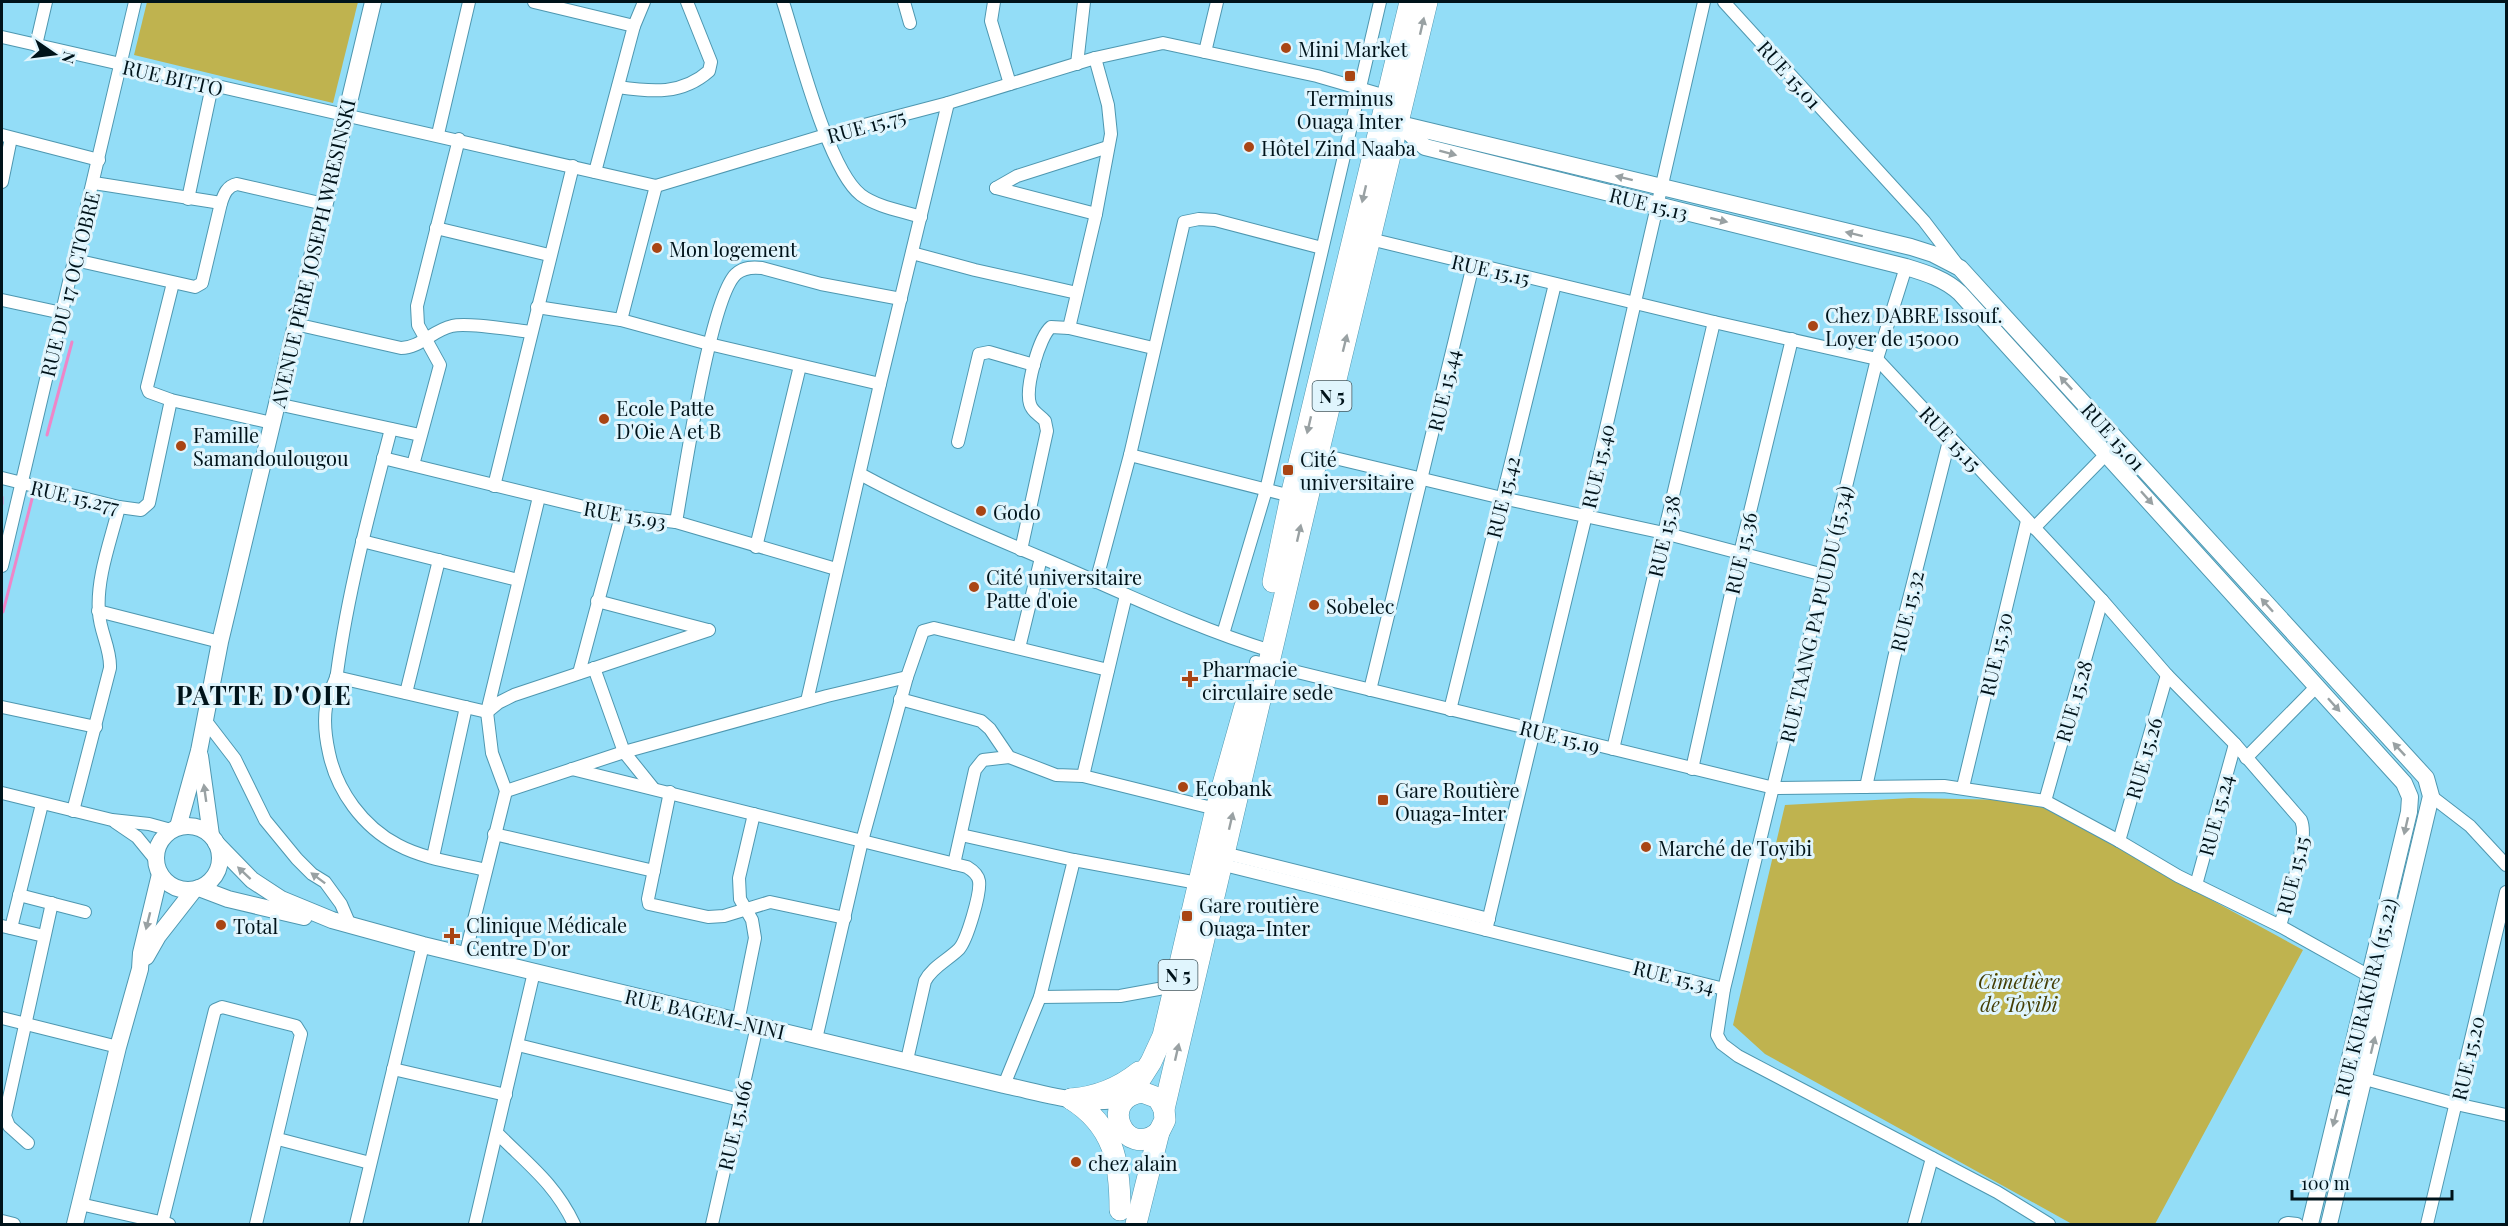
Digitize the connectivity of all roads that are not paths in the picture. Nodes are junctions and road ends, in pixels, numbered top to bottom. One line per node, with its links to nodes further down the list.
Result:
1 (46, 2): 21 (street)
2 (135, 2): 25 (street, RUE DU 17 OCTOBRE)
3 (373, 2): 32 (main road, AVENUE PÈRE JOSEPH WRESINSKI)
4 (469, 2): 34 (street)
5 (534, 2): 19 (street)
6 (644, 2): 19 (street)
7 (687, 2): 28 (street)
8 (783, 2): 35 (street)
9 (904, 2): 18 (street)
10 (994, 2): 26 (street)
11 (1084, 2): 24 (street)
12 (1217, 2): 22 (street)
13 (1380, 2): 29 (street)
14 (1410, 2): 30 (highway, N 5)
15 (1427, 2): 33 (highway, N 5, one-way to 15)
16 (1704, 2): 45 (street, RUE 15.40)
17 (1724, 2): 60 (street, RUE 15.01)
18 (910, 24)
19 (634, 26): 28 (street)
20 (2, 37): 21 (street, RUE BITTO)
21 (36, 45): 25 (street, RUE BITTO)
22 (1205, 51): 23 (street, RUE 15.75); 29 (street, RUE 15.75)
23 (1095, 58): 24 (street, RUE 15.75); 38 (street)
24 (1077, 63): 26 (street, RUE 15.75)
25 (120, 64): 27 (street, RUE BITTO); 39 (street, RUE DU 17 OCTOBRE)
26 (1010, 84): 31 (street, RUE 15.75)
27 (212, 86): 32 (street, RUE BITTO); 46 (street)
28 (618, 87): 41 (street)
29 (1359, 87): 30 (street, RUE 15.75); 54 (street)
30 (1386, 96): 33 (main road, RUE 15.13); 101 (highway, N 5, one-way to 101)
31 (948, 103): 35 (street, RUE 15.75); 51 (street)
32 (345, 116): 34 (street, RUE 15.75); 48 (main road, AVENUE PÈRE JOSEPH WRESINSKI)
33 (1399, 124): 45 (main road, RUE 15.13, one-way to 33); 49 (main road, RUE 15.13, one-way to 49); 53 (highway, N 5)
34 (438, 134): 37 (street, RUE 15.75)
35 (826, 135): 44 (street, RUE 15.75); 51 (street)
36 (6, 137): 39 (street); 42 (street)
37 (459, 139): 40 (street, RUE 15.75); 52 (street)
38 (1108, 147): 50 (street); 50 (street)
39 (99, 160): 43 (street, RUE DU 17 OCTOBRE)
40 (573, 166): 41 (street, RUE 15.75); 56 (street)
41 (595, 172): 44 (street, RUE 15.75)
42 (2, 182)
43 (94, 183): 46 (street); 57 (street, RUE DU 17 OCTOBRE)
44 (656, 186): 69 (street)
45 (1660, 187): 49 (street, RUE 15.40); 60 (main road, RUE 15.13, one-way to 45)
46 (188, 199): 47 (street)
47 (221, 203): 48 (street); 61 (street)
48 (324, 204): 71 (main road, AVENUE PÈRE JOSEPH WRESINSKI)
49 (1656, 205): 59 (main road, RUE 15.13, one-way to 59); 66 (street, RUE 15.40)
50 (1096, 214): 63 (street)
51 (921, 217): 55 (street)
52 (436, 228): 56 (street); 74 (street)
53 (1370, 239): 58 (street, RUE 15.15); 91 (highway, N 5, one-way to 53)
54 (1322, 248): 77 (street); 100 (street)
55 (912, 253): 63 (street); 64 (street)
56 (549, 255): 67 (street)
57 (75, 260): 61 (street); 68 (street, RUE DU 17 OCTOBRE)
58 (1473, 265): 62 (street, RUE 15.15); 97 (street, RUE 15.44)
59 (1906, 267): 78 (street, RUE TAANG PA PUUDU (15.34)); 90 (main road, RUE 15.01)
60 (1960, 268): 88 (main road, RUE 15.01, one-way to 60)
61 (173, 283): 82 (street)
62 (1555, 284): 66 (street, RUE 15.15); 103 (street, RUE 15.42)
63 (1077, 293): 72 (street)
64 (901, 299): 76 (street); 81 (street)
65 (2, 300): 68 (street)
66 (1635, 302): 70 (street, RUE 15.15); 105 (street, RUE 15.40)
67 (537, 307): 69 (street); 73 (street)
68 (62, 313): 98 (street, RUE DU 17 OCTOBRE)
69 (621, 320): 76 (street)
70 (1714, 322): 75 (street, RUE 15.15); 109 (street, RUE 15.38)
71 (295, 324): 74 (street); 83 (main road, AVENUE PÈRE JOSEPH WRESINSKI)
72 (1069, 328): 77 (street); 79 (street)
73 (531, 332): 74 (street); 99 (street)
74 (426, 338): 86 (street)
75 (1792, 339): 78 (street, RUE 15.15); 113 (street, RUE 15.36)
76 (709, 344): 80 (street); 107 (street)
77 (1153, 348): 92 (street)
78 (1877, 359): 87 (street, RUE 15.15); 118 (street, RUE TAANG PA PUUDU (15.34))
79 (1034, 364): 89 (street); 112 (street)
80 (800, 366): 81 (street); 111 (street)
81 (879, 384): 95 (street)
82 (171, 400): 84 (street); 104 (street, RUE 15.277)
83 (277, 404): 84 (main road, AVENUE PÈRE JOSEPH WRESINSKI); 85 (street)
84 (272, 423): 126 (main road, AVENUE PÈRE JOSEPH WRESINSKI)
85 (391, 429): 86 (street); 93 (street)
86 (420, 435): 94 (street)
87 (1950, 437): 108 (street, RUE 15.15); 157 (street, RUE 15.32)
88 (2119, 441): 90 (street); 164 (main road, RUE 15.01, one-way to 88)
89 (958, 442)
90 (2106, 453): 108 (street); 135 (main road, RUE 15.01, one-way to 135)
91 (1318, 454): 97 (street); 128 (highway, N 5, one-way to 91)
92 (1130, 455): 100 (street); 120 (street)
93 (383, 458): 94 (street, RUE 15.93); 110 (street)
94 (413, 465): 99 (street, RUE 15.93)
95 (860, 474): 112 (street, RUE 15.19); 117 (street)
96 (2, 478): 98 (street, RUE 15.277)
97 (1422, 478): 103 (street); 136 (street, RUE 15.44)
98 (21, 483): 104 (street, RUE 15.277); 116 (street, RUE DU 17 OCTOBRE)
99 (494, 486): 102 (street, RUE 15.93)
100 (1266, 490): 101 (street); 125 (street)
101 (1291, 496): 128 (highway, N 5)
102 (539, 497): 106 (street, RUE 15.93); 119 (street)
103 (1502, 498): 105 (street); 142 (street, RUE 15.42)
104 (119, 507): 124 (street)
105 (1586, 515): 109 (street); 146 (street, RUE 15.40)
106 (621, 516): 107 (street, RUE 15.93); 123 (street)
107 (676, 522): 111 (street, RUE 15.93)
108 (2030, 524): 122 (street, RUE 15.15); 158 (street, RUE 15.30)
109 (1664, 533): 113 (street); 148 (street, RUE 15.38)
110 (362, 541): 115 (street); 133 (street)
111 (756, 547): 117 (street, RUE 15.93)
112 (1021, 550): 114 (street, RUE 15.19)
113 (1740, 554): 118 (street); 154 (street, RUE 15.36)
114 (1041, 558): 120 (street, RUE 15.19); 127 (street)
115 (439, 560): 119 (street); 137 (street)
116 (2, 566)
117 (836, 569): 139 (street)
118 (1824, 575): 160 (street, RUE TAANG PA PUUDU (15.34))
119 (519, 580): 143 (street)
120 (1096, 582): 121 (street, RUE 15.19)
121 (1126, 595): 125 (street, RUE 15.19); 130 (street)
122 (2102, 600): 132 (street, RUE 15.15); 165 (street, RUE 15.28)
123 (597, 602): 129 (street); 131 (street)
124 (98, 611): 126 (street); 145 (street)
125 (1223, 634): 128 (street, RUE 15.19)
126 (220, 642): 144 (main road, AVENUE PÈRE JOSEPH WRESINSKI)
127 (1019, 648): 130 (street); 134 (street)
128 (1264, 657): 136 (street, RUE 15.19); 167 (highway, N 5); 177 (highway, N 5, one-way to 128)
129 (594, 668): 131 (street); 150 (street)
130 (1108, 670): 156 (street)
131 (579, 673): 143 (street)
132 (2167, 675): 147 (street, RUE 15.15); 176 (street, RUE 15.26)
133 (336, 677): 137 (street); 178 (street)
134 (907, 677): 138 (street); 139 (street)
135 (2317, 686): 152 (street, RUE 15.24); 155 (main road, RUE 15.01, one-way to 155)
136 (1370, 690): 142 (street, RUE 15.19)
137 (406, 693): 141 (street)
138 (900, 699): 151 (street); 175 (street)
139 (807, 701): 150 (street)
140 (2, 707): 145 (street)
141 (466, 707): 143 (street); 178 (street)
142 (1450, 710): 146 (street, RUE 15.19)
143 (487, 711): 161 (street)
144 (205, 720): 149 (main road, AVENUE PÈRE JOSEPH WRESINSKI); 195 (street, one-way to 144)
145 (96, 727): 168 (street)
146 (1535, 730): 148 (street, RUE 15.19); 196 (street, RUE 15.40)
147 (2235, 744): 152 (street, RUE 15.15); 185 (street, RUE 15.24)
148 (1613, 749): 154 (street, RUE 15.19)
149 (199, 752): 171 (main road, AVENUE PÈRE JOSEPH WRESINSKI); 174 (main road, AVENUE PÈRE JOSEPH WRESINSKI, one-way to 149)
150 (624, 752): 153 (street); 159 (street)
151 (1009, 757): 156 (street); 173 (street)
152 (2246, 758): 197 (street, RUE 15.15)
153 (572, 769): 159 (street); 161 (street)
154 (1692, 769): 160 (street, RUE 15.19)
155 (2396, 772): 204 (main road, RUE KURAKURA (15.22), one-way to 204)
156 (1083, 776): 167 (street)
157 (1866, 787): 158 (street, RUE 15.19); 160 (street, RUE 15.19)
158 (1963, 787): 165 (street, RUE 15.19)
159 (653, 788): 162 (street)
160 (1774, 788): 206 (street, RUE TAANG PA PUUDU (15.34))
161 (506, 791): 172 (street)
162 (670, 792): 169 (street); 184 (street)
163 (2, 794): 166 (street)
164 (2431, 796): 181 (street, RUE 15.01); 219 (main road, RUE KURAKURA (15.22), one-way to 164)
165 (2045, 801): 176 (street, RUE 15.19)
166 (42, 804): 168 (street); 189 (street)
167 (1216, 809): 177 (highway, N 5)
168 (74, 811): 170 (street)
169 (754, 814): 175 (street); 191 (street)
170 (112, 820): 171 (street); 182 (street)
171 (175, 828): 174 (main road); 182 (main road)
172 (495, 834): 183 (street); 184 (street)
173 (961, 835): 179 (street); 180 (street)
174 (213, 839): 187 (main road); 194 (main road, one-way to 174)
175 (862, 841): 180 (street); 193 (street)
176 (2119, 841): 185 (street, RUE 15.19)
177 (1214, 856): 186 (highway, N 5); 196 (street, RUE 15.34)
178 (433, 857): 183 (street)
179 (1074, 860): 186 (street); 207 (street)
180 (954, 864): 215 (street)
181 (2506, 865)
182 (157, 866): 187 (main road); 202 (main road, one-way to 202)
183 (486, 870): 201 (street)
184 (654, 871): 191 (street)
185 (2196, 885): 197 (street, RUE 15.19)
186 (1208, 886): 205 (highway, N 5); 226 (highway, N 5, one-way to 186)
187 (196, 889): 194 (main road); 202 (main road)
188 (2506, 892): 225 (street, RUE 15.20)
189 (19, 895): 190 (street); 198 (street)
190 (52, 903): 192 (street); 199 (street)
191 (745, 909): 193 (street); 209 (street)
192 (85, 912)
193 (845, 918): 212 (street)
194 (332, 920): 195 (main road, RUE BAGEM-NINI)
195 (350, 925): 200 (main road, RUE BAGEM-NINI)
196 (1488, 925): 206 (street, RUE 15.34)
197 (2280, 926): 204 (street, RUE 15.19)
198 (6, 927): 199 (street)
199 (44, 936): 210 (street)
200 (423, 945): 201 (main road, RUE BAGEM-NINI); 217 (street)
201 (465, 956): 203 (main road, RUE BAGEM-NINI)
202 (140, 969): 214 (main road)
203 (534, 972): 209 (main road, RUE BAGEM-NINI); 213 (street)
204 (2371, 976): 218 (main road, RUE KURAKURA (15.22))
205 (1175, 986): 207 (street); 216 (highway, N 5)
206 (1724, 989): 233 (street, RUE 15.34)
207 (1040, 997): 220 (street)
208 (2, 1018): 210 (street)
209 (738, 1022): 211 (main road, RUE BAGEM-NINI)
210 (24, 1024): 214 (street); 232 (street)
211 (757, 1026): 212 (main road, RUE BAGEM-NINI); 223 (street, RUE 15.166)
212 (816, 1039): 215 (main road, RUE BAGEM-NINI)
213 (519, 1045): 221 (street); 223 (street)
214 (118, 1047): 235 (main road)
215 (907, 1060): 220 (main road, RUE BAGEM-NINI)
216 (1151, 1062): 222 (highway, N 5); 224 (highway)
217 (393, 1069): 221 (street); 234 (street)
218 (2347, 1074): 219 (street); 251 (main road, RUE KURAKURA (15.22), one-way to 251)
219 (2364, 1079): 225 (street); 252 (main road, RUE KURAKURA (15.22))
220 (1004, 1085): 224 (main road, RUE BAGEM-NINI)
221 (506, 1095): 230 (street)
222 (1128, 1097): 224 (main road); 226 (highway); 228 (highway, N 5)
223 (740, 1100): 245 (street, RUE 15.166)
224 (1076, 1100): 228 (main road); 236 (highway)
225 (2456, 1104): 227 (street); 253 (street, RUE 15.20)
226 (1164, 1109): 229 (highway, N 5)
227 (2506, 1115)
228 (1121, 1127): 229 (highway); 236 (highway, N 5)
229 (1159, 1132): 246 (highway, N 5)
230 (498, 1134): 243 (street); 244 (street)
231 (278, 1139): 234 (street); 238 (street); 241 (street)
232 (28, 1143)
233 (1932, 1158): 247 (street); 248 (street, RUE 15.34)
234 (370, 1163): 242 (street)
235 (80, 1204): 238 (street); 240 (main road)
236 (1118, 1217)
237 (2, 1221): 239 (street)
238 (161, 1223)
239 (14, 1224)
240 (75, 1224)
241 (256, 1224)
242 (356, 1224)
243 (475, 1224)
244 (574, 1224)
245 (711, 1224)
246 (1136, 1224)
247 (1914, 1224)
248 (2049, 1224)
249 (2285, 1224): 250 (street)
250 (2297, 1224)
251 (2310, 1224)
252 (2329, 1224)
253 (2427, 1224)

